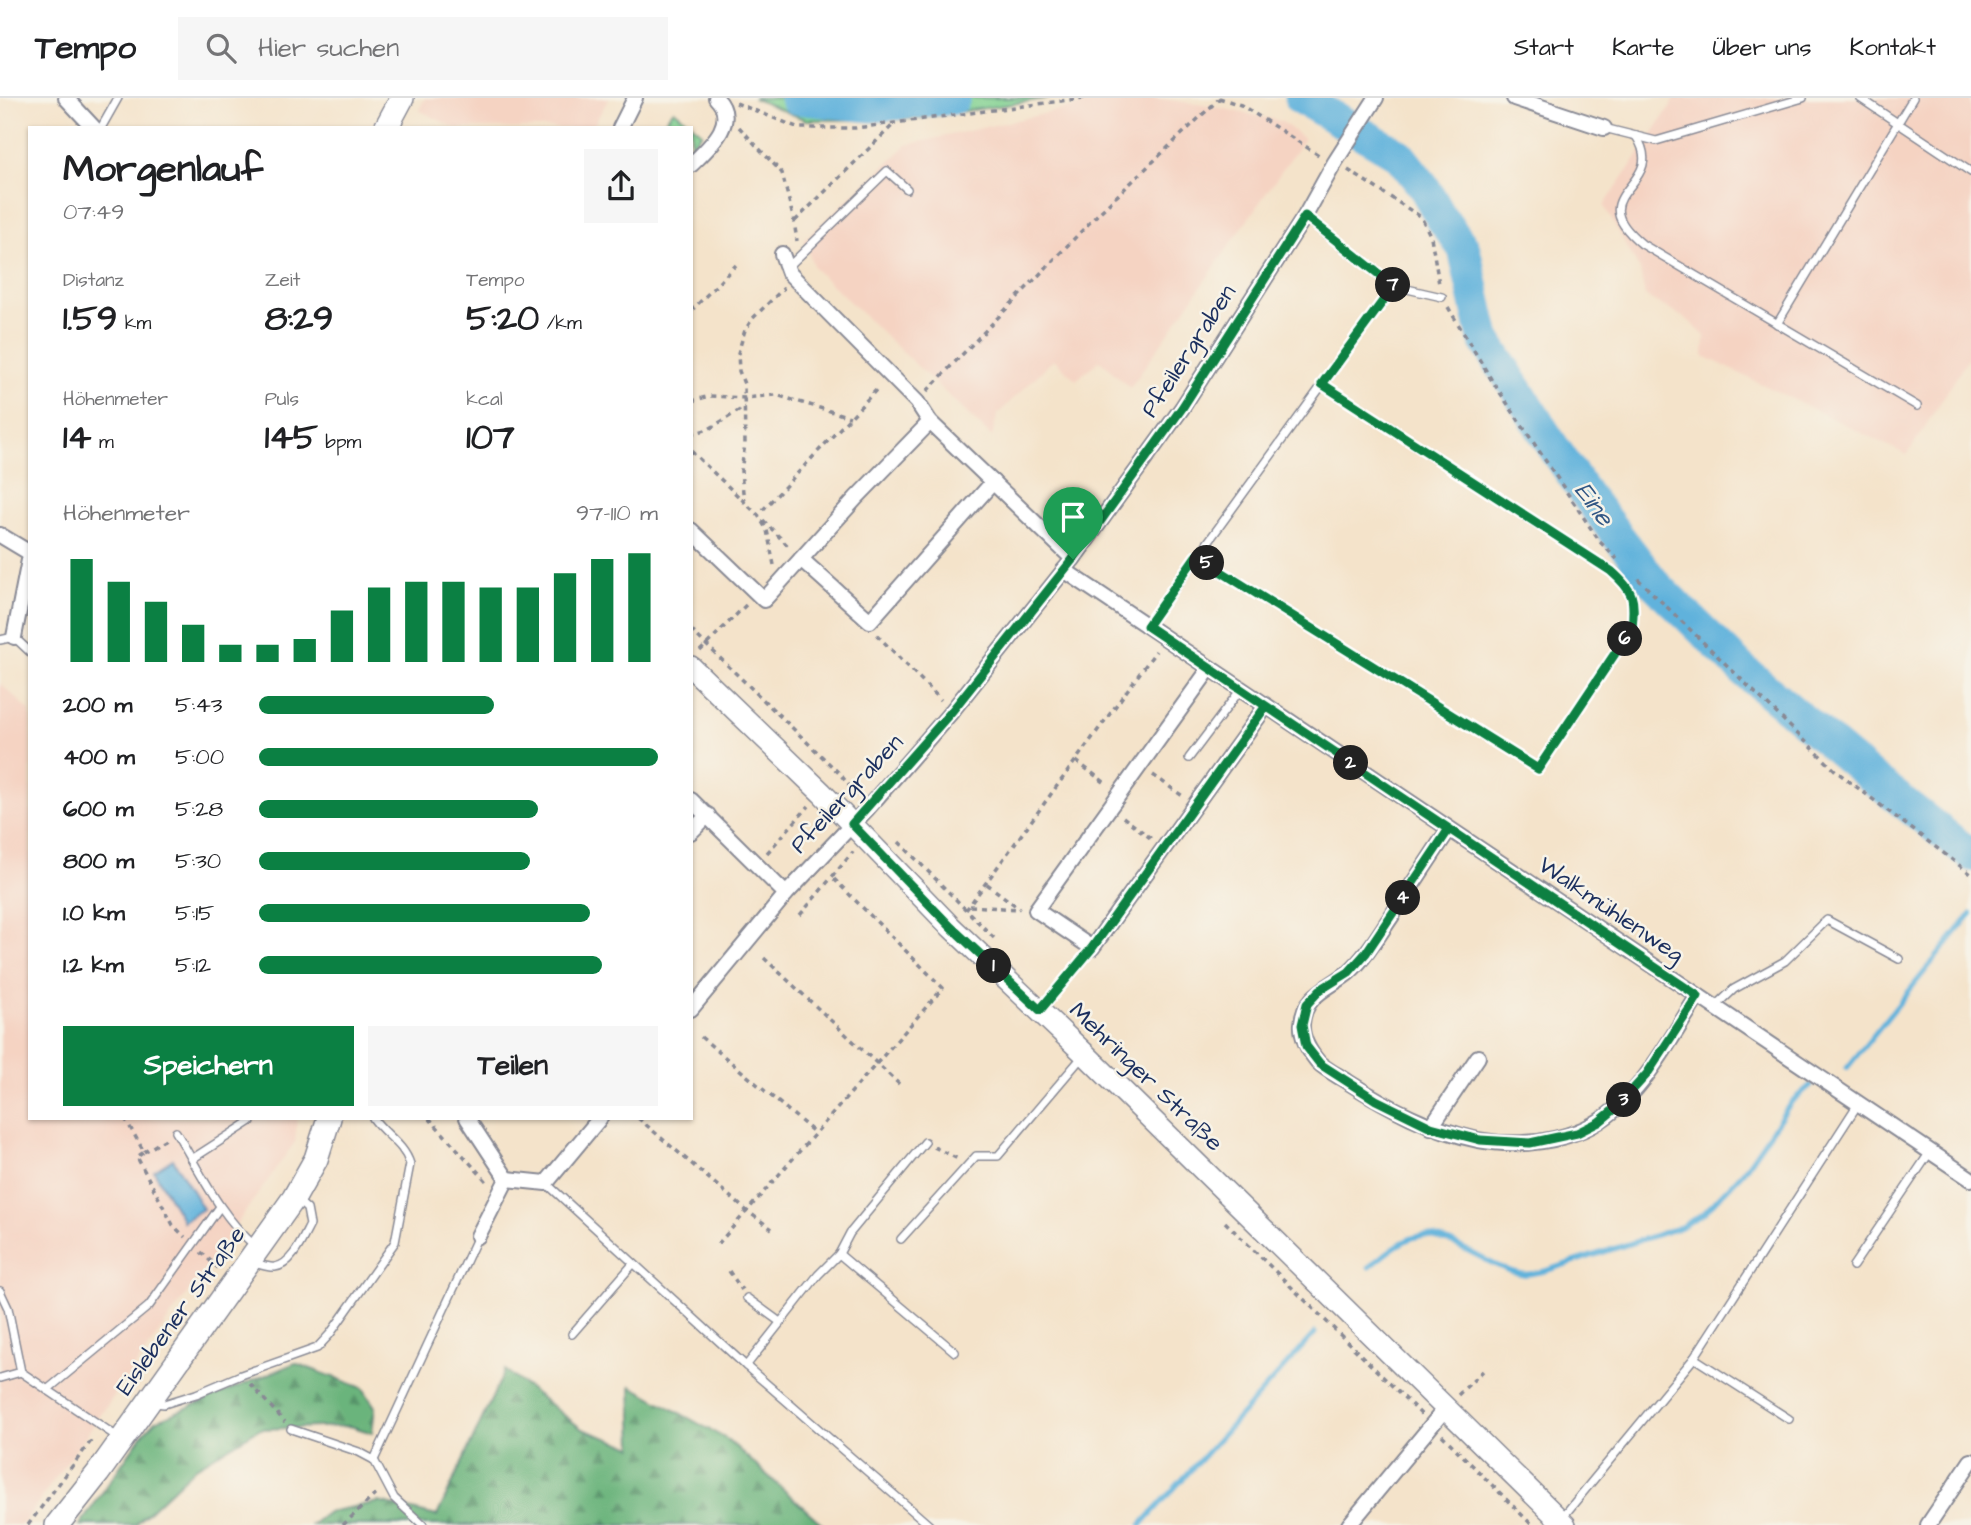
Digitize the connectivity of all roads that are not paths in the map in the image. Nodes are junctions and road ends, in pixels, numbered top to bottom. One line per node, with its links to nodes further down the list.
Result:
1 (66, 98): 12 (street)
2 (118, 98): 13 (lane)
3 (402, 98): 14 (main road)
4 (635, 98): 15 (street)
5 (716, 98): 18 (street)
6 (1514, 98): 16 (street)
7 (1803, 98): 17 (lane)
8 (1860, 98): 11 (lane)
9 (1913, 98): 11 (lane)
10 (1375, 99): 21 (street, Pfeilergraben)
11 (1898, 123): 19 (lane); 25 (lane)
12 (92, 126)
13 (102, 126)
14 (387, 126)
15 (621, 126)
16 (1604, 128): 17 (lane)
17 (1636, 136): 25 (lane)
18 (693, 163)
19 (1971, 172)
20 (907, 189): 22 (lane)
21 (1305, 216): 23 (lane); 36 (street, Pfeilergraben)
22 (788, 267): 28 (street)
23 (1394, 286): 24 (lane); 26 (lane)
24 (1442, 297)
25 (1777, 324): 27 (lane)
26 (1322, 384): 33 (lane); 33 (lane)
27 (1917, 406)
28 (930, 422): 29 (street); 34 (street)
29 (992, 482): 34 (street); 36 (street)
30 (693, 532): 34 (street)
31 (0, 535): 32 (street)
32 (28, 553)
33 (1196, 556): 37 (lane)
34 (801, 559)
35 (28, 561): 38 (street)
36 (1068, 564): 37 (street, Walkmühlenweg); 47 (street, Pfeilergraben)
37 (1147, 626): 41 (street, Walkmühlenweg)
38 (7, 638): 39 (lane)
39 (28, 651)
40 (695, 659): 47 (main road, Mehringer Straße)
41 (1210, 668): 42 (street, Walkmühlenweg); 43 (street)
42 (1241, 689): 43 (street, Walkmühlenweg); 44 (lane)
43 (1266, 706): 48 (street, Walkmühlenweg)
44 (1189, 758)
45 (693, 802): 46 (street)
46 (708, 815): 49 (street); 50 (street)
47 (852, 824): 50 (street, Pfeilergraben); 55 (main road, Mehringer Straße)
48 (1449, 829): 52 (street, Walkmühlenweg); 63 (street)
49 (693, 830)
50 (786, 894): 53 (street, Pfeilergraben)
51 (1899, 959): 54 (lane)
52 (1698, 996): 54 (street, Walkmühlenweg); 63 (street)
53 (693, 1007)
54 (1715, 1007): 57 (street, Walkmühlenweg)
55 (1085, 1054): 74 (lane); 90 (main road, Mehringer Straße)
56 (1478, 1057): 63 (street)
57 (1858, 1104): 66 (street, Walkmühlenweg); 84 (lane)
58 (251, 1120): 67 (lane)
59 (328, 1120): 71 (main road, Eislebener Straße)
60 (374, 1120): 89 (lane)
61 (468, 1120): 68 (street)
62 (598, 1120): 70 (street)
63 (1431, 1127)
64 (176, 1132): 67 (lane)
65 (925, 1142): 75 (lane)
66 (1930, 1152): 69 (street, Walkmühlenweg); 78 (lane)
67 (192, 1159): 72 (lane)
68 (507, 1179): 70 (street); 73 (street)
69 (1971, 1179)
70 (545, 1183): 77 (lane)
71 (294, 1198): 76 (main road, Eislebener Straße); 76 (lane)
72 (219, 1208): 76 (lane); 88 (lane)
73 (478, 1236): 94 (lane)
74 (901, 1239)
75 (839, 1254): 81 (lane); 83 (lane)
76 (254, 1255): 89 (main road, Eislebener Straße)
77 (633, 1264): 82 (lane); 85 (lane)
78 (1853, 1266)
79 (0, 1291): 86 (lane)
80 (747, 1298): 81 (lane)
81 (780, 1322): 85 (lane)
82 (572, 1334)
83 (955, 1352)
84 (1694, 1358): 91 (lane); 96 (lane)
85 (746, 1366): 99 (lane)
86 (21, 1373): 87 (lane); 88 (lane)
87 (0, 1378)
88 (47, 1390): 93 (lane)
89 (147, 1402): 93 (main road, Eislebener Straße)
90 (1445, 1409): 96 (main road, Mehringer Straße); 100 (street)
91 (1789, 1419)
92 (290, 1429): 94 (lane)
93 (121, 1440): 97 (main road, Eislebener Straße)
94 (374, 1460): 98 (lane)
95 (1971, 1461): 101 (street)
96 (1563, 1522)
97 (57, 1525)
98 (423, 1525)
99 (929, 1525)
100 (1349, 1525)
101 (1928, 1525)

